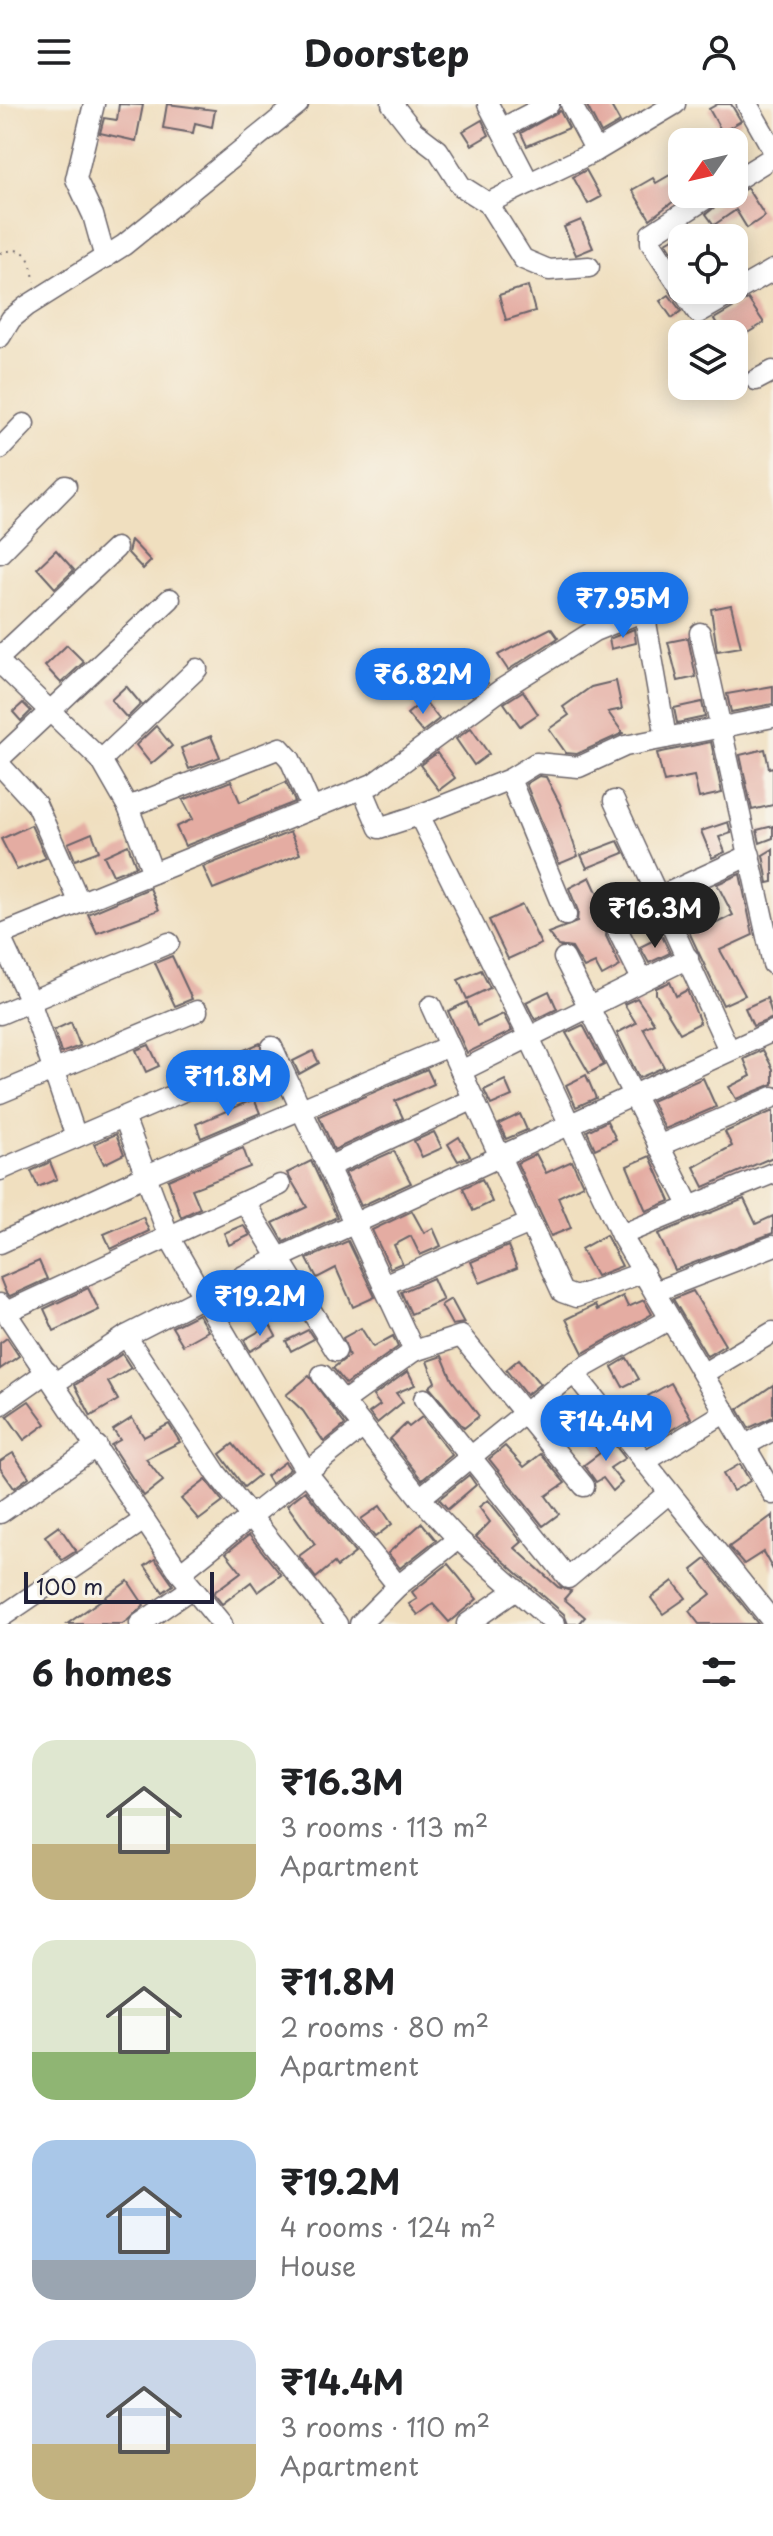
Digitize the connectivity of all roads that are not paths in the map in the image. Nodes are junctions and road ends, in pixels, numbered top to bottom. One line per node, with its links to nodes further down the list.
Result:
1 (94, 104): 17 (street)
2 (292, 104): 17 (street)
3 (392, 104): 15 (street)
4 (488, 104): 9 (street)
5 (549, 104): 9 (street)
6 (571, 104): 11 (street)
7 (675, 104): 11 (street)
8 (747, 104): 10 (street)
9 (501, 129): 14 (street)
10 (773, 150)
11 (596, 151): 14 (street)
12 (773, 157): 13 (street)
13 (748, 172)
14 (529, 183): 15 (street)
15 (488, 203): 18 (street)
16 (691, 208): 19 (street)
17 (105, 258): 24 (street)
18 (589, 267)
19 (668, 269)
20 (773, 270): 21 (street)
21 (748, 284)
22 (692, 304): 23 (street)
23 (714, 304)
24 (0, 337)
25 (24, 424): 26 (street)
26 (0, 449)
27 (66, 486): 29 (street)
28 (116, 548): 32 (street)
29 (0, 553)
30 (170, 599): 35 (street)
31 (700, 633): 37 (street)
32 (0, 657)
33 (0, 663): 35 (street)
34 (197, 669): 40 (street)
35 (50, 710): 39 (street); 40 (street)
36 (773, 717): 37 (street)
37 (720, 727): 38 (street); 48 (street)
38 (666, 738): 42 (street); 43 (street)
39 (0, 758)
40 (101, 760): 45 (street)
41 (0, 765): 51 (street)
42 (510, 779): 47 (street); 52 (street)
43 (362, 788): 46 (street); 47 (street)
44 (614, 801): 50 (street)
45 (128, 807): 46 (street); 49 (street)
46 (312, 809): 49 (street)
47 (419, 815): 66 (street)
48 (750, 855): 50 (street); 58 (street)
49 (153, 873): 51 (street)
50 (659, 897): 57 (street)
51 (79, 901): 54 (street)
52 (566, 915)
53 (618, 931): 59 (street)
54 (0, 936): 60 (street)
55 (169, 943): 60 (street)
56 (564, 958): 62 (street)
57 (688, 958): 59 (street); 69 (street)
58 (773, 964)
59 (642, 979): 62 (street)
60 (30, 1001): 64 (street); 72 (street)
61 (431, 1006): 67 (street)
62 (589, 1008): 66 (street); 74 (street)
63 (197, 1011): 72 (street)
64 (0, 1014)
65 (773, 1031): 69 (street)
66 (529, 1037): 71 (street); 79 (street)
67 (449, 1046): 71 (street); 77 (street)
68 (272, 1047): 77 (street)
69 (729, 1050): 74 (street)
70 (230, 1071): 78 (street)
71 (461, 1071): 76 (street)
72 (53, 1073): 73 (street); 80 (street)
73 (0, 1093)
74 (635, 1094): 79 (street); 81 (street)
75 (773, 1097): 81 (street)
76 (474, 1099): 82 (street); 83 (street)
77 (300, 1108): 83 (street); 85 (street)
78 (124, 1117): 80 (street); 85 (street)
79 (567, 1124): 82 (street); 92 (street)
80 (76, 1137): 84 (street)
81 (658, 1146): 89 (street)
82 (501, 1156): 90 (street); 91 (street)
83 (328, 1167): 91 (street)
84 (0, 1170)
85 (147, 1175): 93 (street); 94 (street)
86 (772, 1178): 89 (street)
87 (280, 1185): 88 (street)
88 (245, 1203): 93 (street); 96 (street)
89 (690, 1207): 92 (street)
90 (530, 1223): 97 (street); 98 (street)
91 (354, 1224): 96 (street); 98 (street)
92 (621, 1235): 97 (street)
93 (169, 1237): 100 (street); 101 (street)
94 (0, 1243)
95 (773, 1246): 99 (street)
96 (277, 1259): 100 (street); 105 (street)
97 (644, 1272): 99 (street)
98 (383, 1285): 106 (street)
99 (657, 1291): 102 (street)
100 (204, 1298): 104 (street); 122 (street)
101 (3, 1308): 110 (street)
102 (670, 1319): 107 (street); 108 (street)
103 (773, 1332): 108 (street)
104 (126, 1336): 110 (street); 128 (street)
105 (336, 1351)
106 (414, 1351): 112 (street); 115 (street)
107 (574, 1373): 115 (street); 121 (street)
108 (704, 1373): 114 (street)
109 (322, 1375): 112 (street)
110 (51, 1377): 113 (street); 119 (street)
111 (424, 1399): 120 (street)
112 (343, 1402): 116 (street)
113 (0, 1405)
114 (726, 1412): 118 (street); 121 (street)
115 (522, 1414): 120 (street); 123 (street)
116 (363, 1427): 122 (street); 126 (street)
117 (773, 1430): 118 (street)
118 (746, 1445): 125 (street)
119 (97, 1446): 127 (street); 129 (street)
120 (470, 1456): 124 (street); 126 (street)
121 (644, 1462): 124 (street)
122 (307, 1473): 128 (street); 132 (street)
123 (584, 1486)
124 (668, 1494): 135 (street)
125 (773, 1494)
126 (420, 1498): 130 (street)
127 (0, 1513)
128 (252, 1515): 131 (street); 138 (street)
129 (144, 1520): 131 (street); 134 (street)
130 (458, 1539): 132 (street); 133 (street)
131 (186, 1580): 136 (street); 137 (street)
132 (398, 1586): 139 (street)
133 (516, 1590): 140 (street); 141 (street)
134 (11, 1618)
135 (773, 1622)
136 (140, 1624)
137 (222, 1624)
138 (337, 1624)
139 (360, 1624)
140 (467, 1624)
141 (555, 1624)

